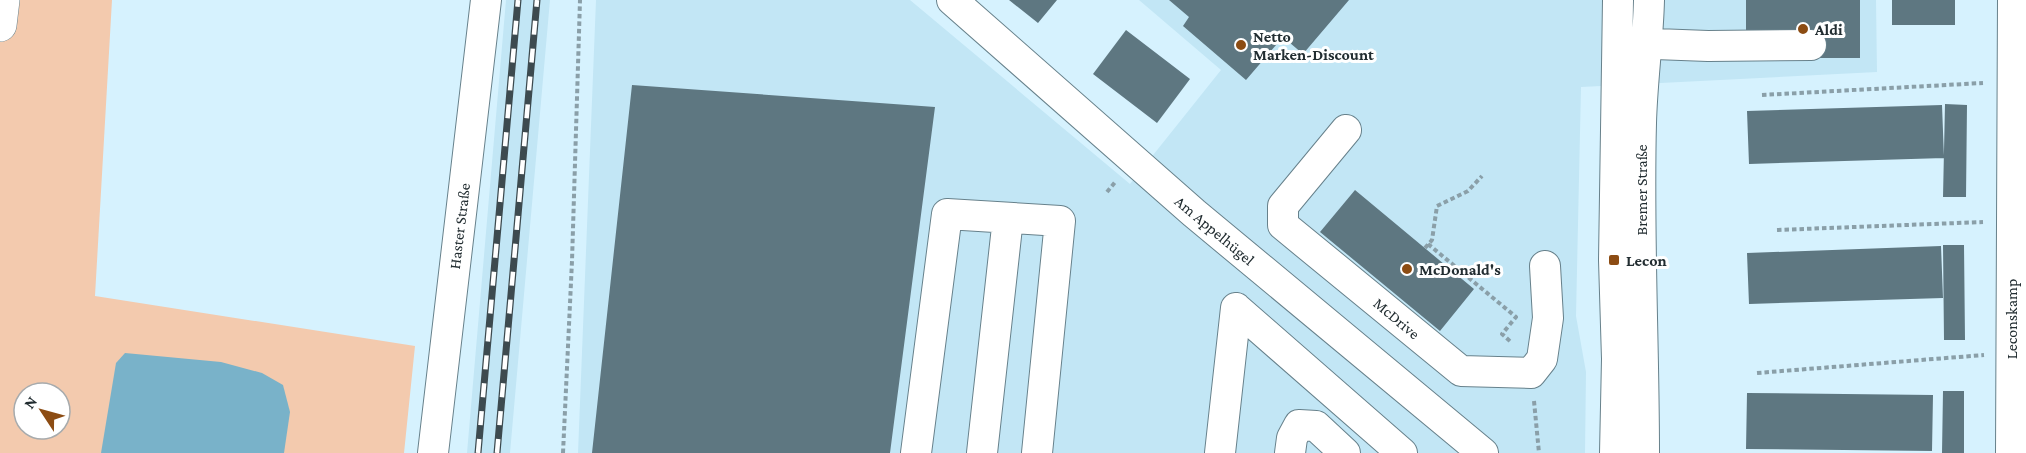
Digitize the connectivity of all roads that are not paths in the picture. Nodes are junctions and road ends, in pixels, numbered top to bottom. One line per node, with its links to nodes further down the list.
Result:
1 (3, 0): 7 (highway)
2 (486, 0): 15 (street, Haster Straße)
3 (952, 0): 23 (street, Am Appelhügel)
4 (1618, 0): 8 (street, Bremer Straße)
5 (1649, 0): 9 (street, Bremer Straße)
6 (2013, 0): 14 (street, Leconskamp)
7 (0, 25)
8 (1617, 42): 9 (street); 24 (street, Bremer Straße)
9 (1648, 44): 10 (street); 25 (street, Bremer Straße)
10 (1811, 45)
11 (1346, 130): 13 (street, McDrive)
12 (1008, 218): 16 (street); 17 (street); 18 (street)
13 (1545, 266)
14 (2019, 423): 26 (street, Leconskamp)
15 (433, 453)
16 (916, 453)
17 (982, 453)
18 (1037, 453)
19 (1220, 453): 22 (street)
20 (1290, 453): 21 (street)
21 (1345, 453)
22 (1402, 453)
23 (1483, 453)
24 (1616, 453)
25 (1644, 453)
26 (2011, 453)

